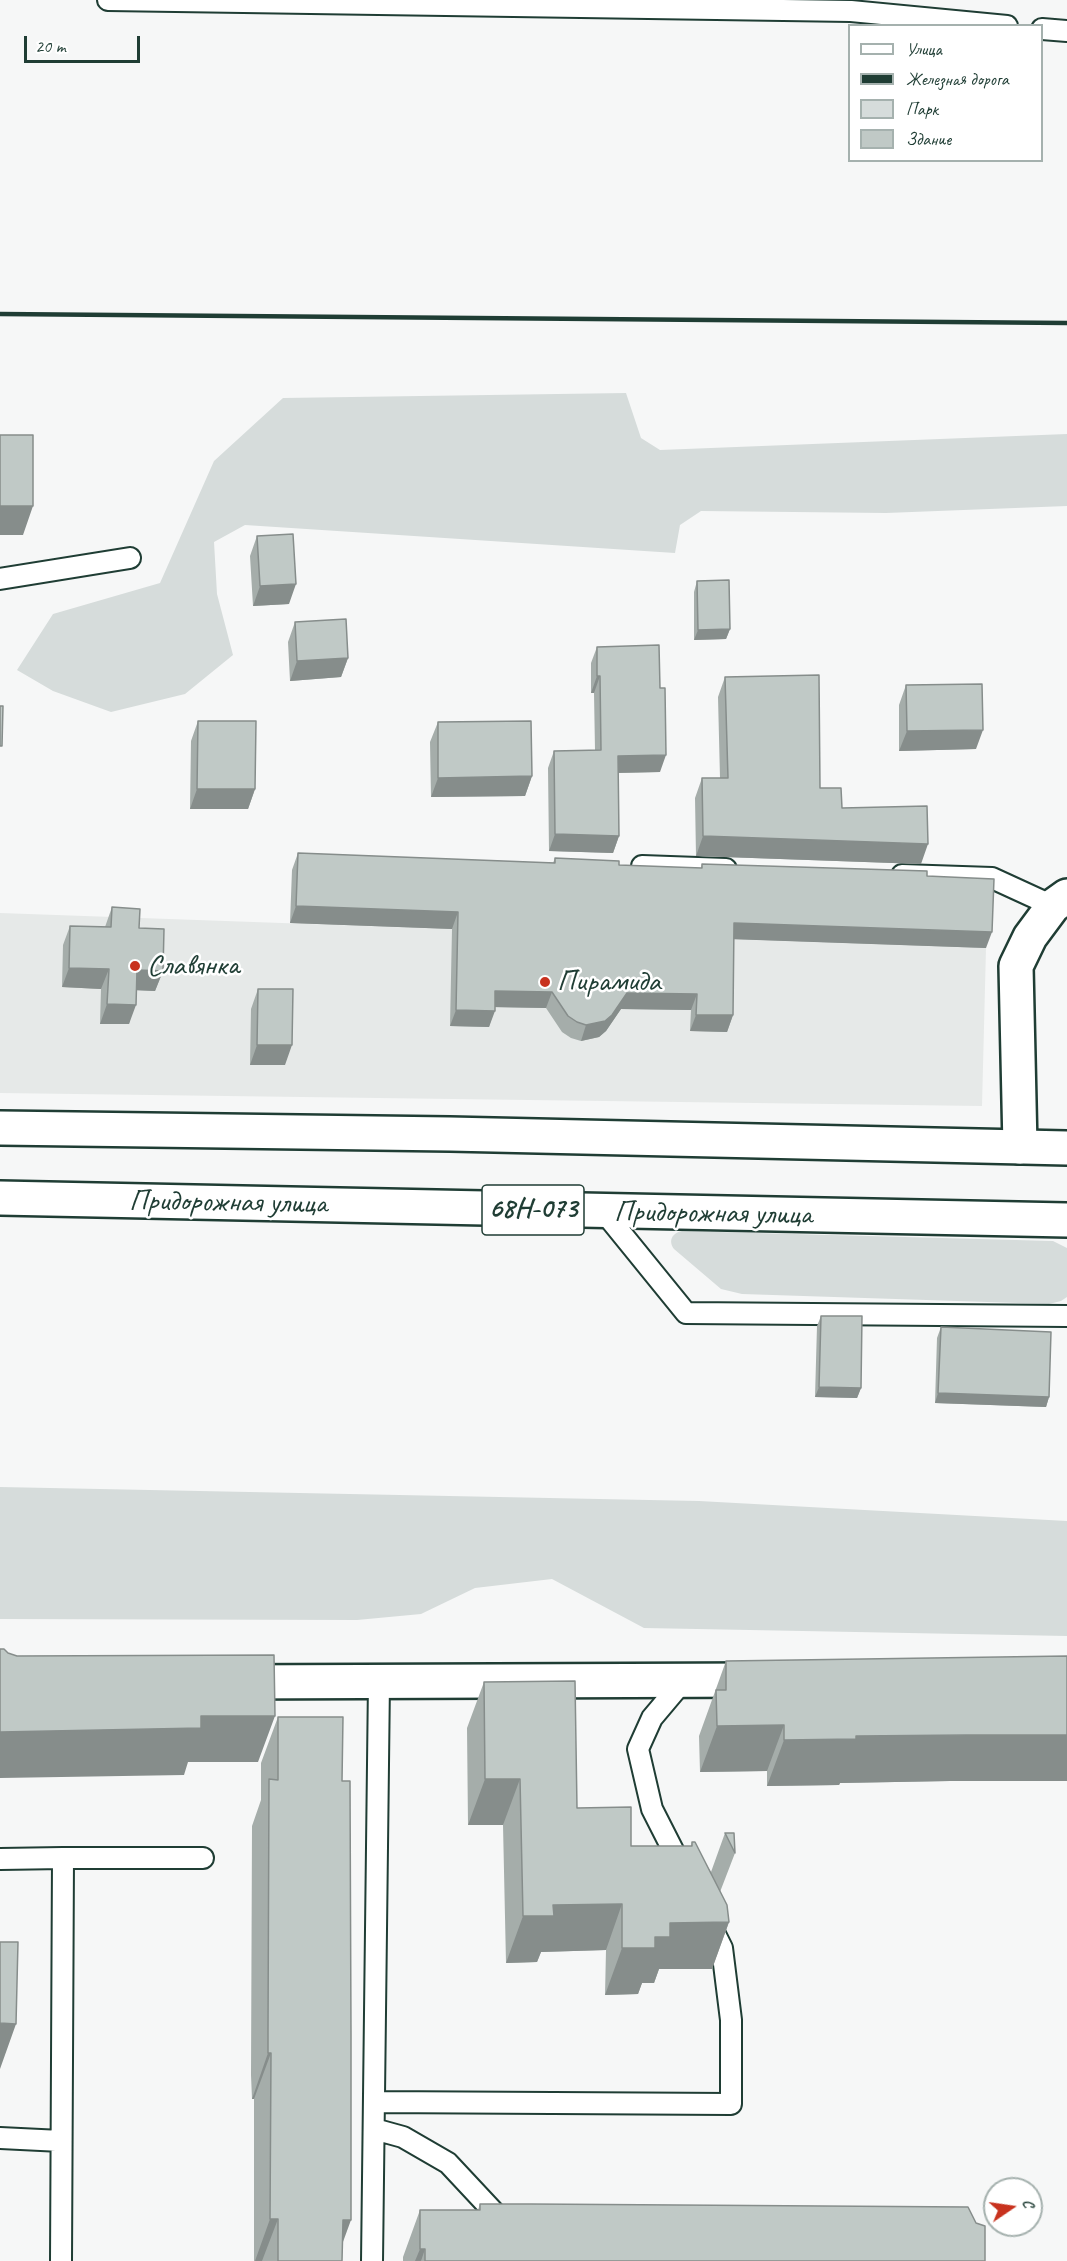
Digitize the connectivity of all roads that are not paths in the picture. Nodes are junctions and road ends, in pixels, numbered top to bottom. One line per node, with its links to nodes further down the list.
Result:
1 (108, 0): 2 (lane)
2 (440, 3): 3 (lane)
3 (986, 24)
4 (1043, 29): 5 (lane)
5 (1067, 31)
6 (130, 558): 7 (lane)
7 (0, 579)
8 (621, 865): 9 (lane)
9 (741, 869)
10 (884, 875): 11 (lane)
11 (1060, 901): 13 (main road)
12 (0, 1128): 13 (main road)
13 (1020, 1147): 14 (main road)
14 (1067, 1148)
15 (0, 1198): 16 (main road, Придорожная улица / 68Н-073)
16 (604, 1212): 17 (main road, Придорожная улица / 68Н-073); 18 (lane)
17 (1067, 1220)
18 (1067, 1316)
19 (684, 1680): 20 (main road); 22 (main road); 26 (lane)
20 (792, 1680)
21 (202, 1682): 22 (main road)
22 (380, 1682): 28 (lane)
23 (63, 1858): 24 (lane); 25 (lane); 31 (lane)
24 (202, 1858)
25 (0, 1859)
26 (690, 1884)
27 (700, 1905): 28 (lane)
28 (374, 2102): 29 (lane)
29 (374, 2129): 32 (lane); 34 (lane)
30 (0, 2138): 31 (lane)
31 (61, 2141): 33 (lane)
32 (519, 2239)
33 (61, 2261)
34 (372, 2261)

